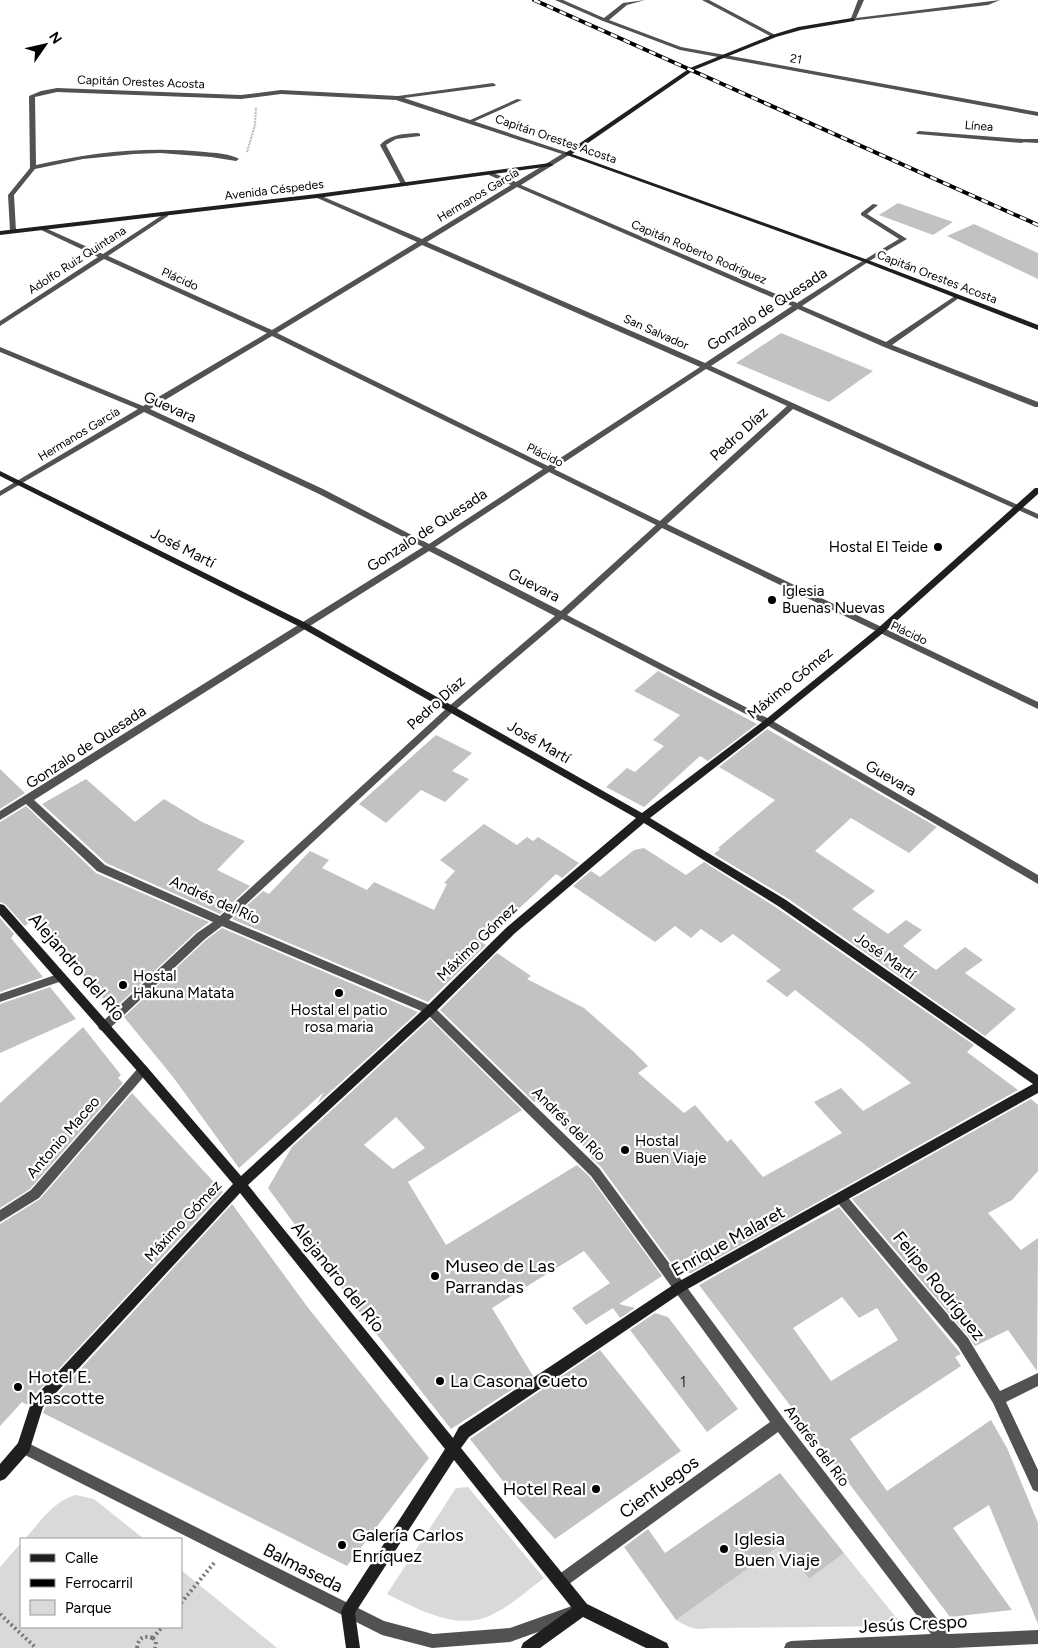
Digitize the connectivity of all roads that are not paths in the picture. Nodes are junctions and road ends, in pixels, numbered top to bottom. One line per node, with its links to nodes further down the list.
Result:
1 (558, 0): 8 (street, 21)
2 (618, 0): 7 (street)
3 (642, 0): 7 (street)
4 (705, 0): 10 (street)
5 (861, 0): 9 (street)
6 (996, 0): 9 (street, Hermanos García)
7 (625, 4): 8 (street)
8 (605, 20): 11 (street, 21)
9 (852, 20): 10 (street, Hermanos García)
10 (774, 36): 11 (street, Hermanos García)
11 (722, 57): 15 (street, 21); 20 (street, Hermanos García)
12 (493, 86): 13 (street)
13 (397, 98): 16 (street, Capitán Orestes Acosta); 23 (street, Capitán Orestes Acosta)
14 (519, 100): 16 (street)
15 (1038, 114)
16 (470, 121): 20 (street, Capitán Orestes Acosta)
17 (919, 133): 19 (street, Línea)
18 (418, 135): 26 (street)
19 (1038, 141)
20 (567, 154): 22 (street, Hermanos García); 35 (street, Capitán Orestes Acosta)
21 (236, 159): 23 (street)
22 (550, 164): 24 (street, Avenida Céspedes); 25 (street, Hermanos García)
23 (34, 168): 31 (street)
24 (491, 174): 25 (street, Capitán Roberto Rodríguez); 26 (street, Avenida Céspedes)
25 (518, 185): 33 (street, Hermanos García); 37 (street, Capitán Roberto Rodríguez)
26 (404, 186): 27 (street, Avenida Céspedes)
27 (317, 196): 29 (street, Avenida Céspedes); 33 (street, San Salvador)
28 (876, 205): 35 (street, Gonzalo de Quesada)
29 (166, 214): 30 (street, Avenida Céspedes); 34 (street, Adolfo Ruiz Quintana)
30 (41, 228): 31 (street, Avenida Céspedes); 34 (street, Plácido)
31 (13, 231): 32 (street, Avenida Céspedes)
32 (0, 233)
33 (422, 241): 40 (street, Hermanos García); 43 (street, San Salvador)
34 (102, 256): 38 (street, Adolfo Ruiz Quintana); 40 (street, Plácido)
35 (866, 261): 36 (street, Capitán Orestes Acosta); 37 (street, Gonzalo de Quesada)
36 (956, 297): 39 (street, Capitán Orestes Acosta); 41 (street)
37 (796, 306): 41 (street, Capitán Roberto Rodríguez); 43 (street, Gonzalo de Quesada)
38 (0, 324)
39 (1038, 328)
40 (272, 333): 46 (street, Hermanos García); 47 (street, Plácido)
41 (887, 344): 44 (street, Capitán Roberto Rodríguez)
42 (0, 349): 46 (street, Guevara)
43 (705, 366): 45 (street, San Salvador); 47 (street, Gonzalo de Quesada)
44 (1038, 405)
45 (792, 406): 52 (street, San Salvador); 54 (street, Pedro Díaz)
46 (144, 409): 49 (street, Hermanos García); 55 (street, Guevara)
47 (547, 469): 54 (street, Plácido); 55 (street, Gonzalo de Quesada)
48 (0, 473): 49 (street, José Martí)
49 (19, 483): 51 (street, Hermanos García); 57 (street, José Martí)
50 (1038, 490): 52 (street, Máximo Gómez)
51 (0, 494)
52 (1017, 508): 53 (street, San Salvador); 58 (street, Máximo Gómez)
53 (1038, 517)
54 (660, 524): 56 (street, Pedro Díaz); 58 (street, Plácido)
55 (428, 548): 56 (street, Guevara); 57 (street, Gonzalo de Quesada)
56 (562, 615): 60 (street, Pedro Díaz); 61 (street, Guevara)
57 (303, 625): 60 (street, José Martí); 62 (street, Gonzalo de Quesada)
58 (880, 631): 59 (street, Plácido); 61 (street, Máximo Gómez)
59 (1038, 706)
60 (451, 709): 64 (street, José Martí); 67 (street, Pedro Díaz)
61 (768, 722): 64 (street, Máximo Gómez); 65 (street, Guevara)
62 (28, 800): 63 (street, Gonzalo de Quesada); 67 (street, Andrés del Río)
63 (0, 816)
64 (643, 818): 70 (street, Máximo Gómez); 73 (street, José Martí)
65 (1038, 880)
66 (0, 908): 68 (street, Alejandro del Río)
67 (221, 921): 70 (street, Andrés del Río); 71 (street, Pedro Díaz)
68 (61, 978): 69 (street); 71 (street, Alejandro del Río)
69 (0, 998)
70 (430, 1010): 75 (street, Máximo Gómez); 78 (street, Andrés del Río)
71 (104, 1027): 72 (street, Alejandro del Río)
72 (143, 1070): 75 (street, Alejandro del Río); 77 (street, Antonio Maceo)
73 (1038, 1081)
74 (1038, 1087): 76 (street, Enrique Malaret)
75 (240, 1184): 82 (street, Máximo Gómez); 83 (street, Alejandro del Río)
76 (841, 1198): 78 (street, Enrique Malaret); 80 (street, Felipe Rodríguez)
77 (0, 1217)
78 (680, 1287): 81 (street, Andrés del Río); 83 (street, Enrique Malaret)
79 (1038, 1379): 80 (street)
80 (998, 1400): 85 (street, Felipe Rodríguez)
81 (779, 1423): 86 (street, Cienfuegos); 90 (street, Andrés del Río)
82 (24, 1447): 84 (street, Máximo Gómez); 88 (street, Balmaseda)
83 (452, 1450): 86 (street, Alejandro del Río); 88 (street, Enrique Malaret)
84 (0, 1474)
85 (1038, 1485)
86 (560, 1582): 87 (street, Alejandro del Río)
87 (582, 1609): 88 (street, Balmaseda); 92 (street); 93 (street, Alejandro del Río)
88 (348, 1612): 91 (street)
89 (1038, 1637): 90 (street, Jesús Crespo)
90 (945, 1641): 94 (street, Jesús Crespo)
91 (353, 1648)
92 (528, 1648)
93 (662, 1648)
94 (791, 1648)

